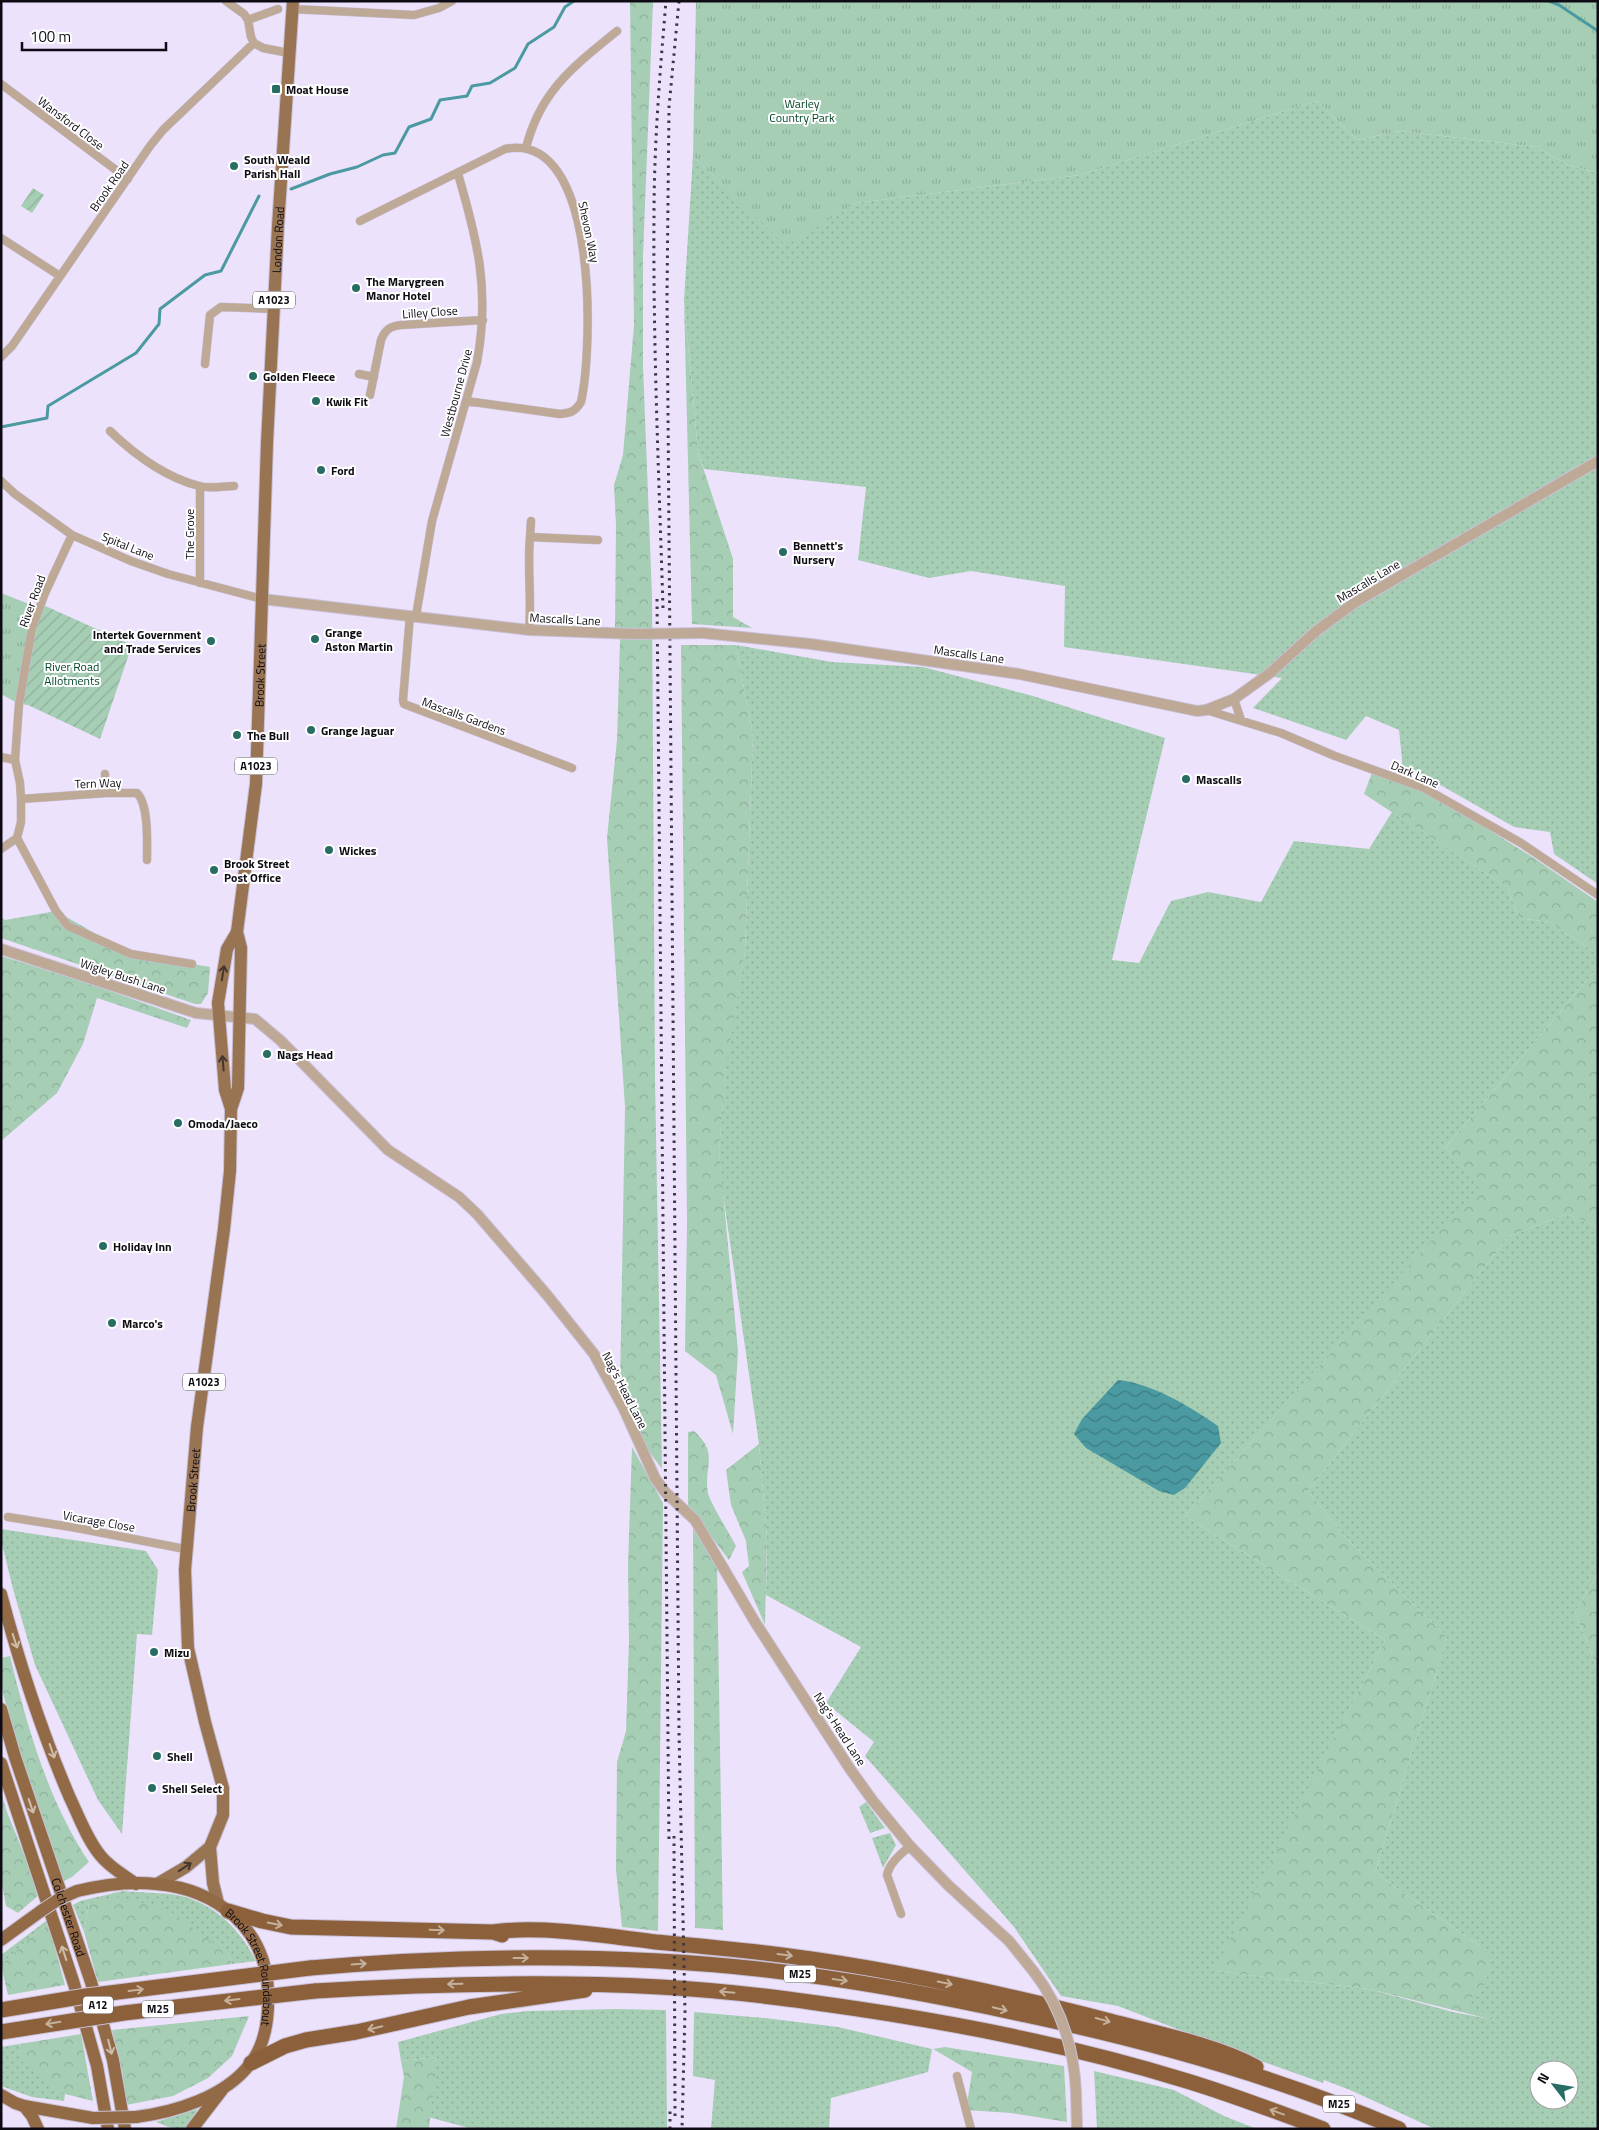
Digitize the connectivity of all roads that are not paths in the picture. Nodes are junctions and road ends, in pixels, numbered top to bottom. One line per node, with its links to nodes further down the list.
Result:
1 (226, 1): 5 (street)
2 (452, 1): 3 (street)
3 (292, 5): 8 (main road, London Road / A1023)
4 (278, 9): 5 (street)
5 (248, 20): 7 (street)
6 (617, 31): 10 (street)
7 (254, 43): 8 (street); 12 (street, Brook Road)
8 (289, 53): 16 (main road, London Road / A1023)
9 (1, 84): 12 (street, Wansford Close)
10 (526, 148): 11 (street); 23 (street, Shevon Way)
11 (458, 174): 13 (street); 17 (street, Westbourne Drive)
12 (128, 179): 15 (street, Brook Road)
13 (360, 221)
14 (1, 238): 15 (street)
15 (60, 276): 18 (street, Brook Road)
16 (273, 309): 19 (street); 34 (main road, London Road / A1023)
17 (483, 320): 21 (street, Lilley Close); 23 (street, Westbourne Drive)
18 (1, 357)
19 (205, 364)
20 (359, 374): 21 (street)
21 (374, 377): 22 (street, Lilley Close)
22 (370, 395)
23 (466, 401): 35 (street, Westbourne Drive)
24 (110, 431): 27 (street)
25 (1598, 461): 37 (street, Mascalls Lane)
26 (1, 481): 30 (street, Spital Lane)
27 (200, 486): 28 (street); 33 (street, The Grove)
28 (234, 486)
29 (531, 521): 31 (street)
30 (72, 536): 33 (street, Spital Lane); 41 (street, River Road)
31 (530, 537): 32 (street); 36 (street)
32 (598, 540)
33 (200, 583): 34 (street, Spital Lane)
34 (262, 598): 35 (street, Mascalls Lane); 50 (main road, Brook Street / A1023)
35 (413, 616): 36 (street, Mascalls Lane); 42 (street, Mascalls Gardens)
36 (529, 630): 38 (street, Mascalls Lane, bridge)
37 (1234, 699): 38 (street, Mascalls Lane); 39 (street)
38 (1206, 710): 39 (street, Dark Lane)
39 (1241, 720): 49 (street, Dark Lane)
40 (1, 757): 41 (street)
41 (15, 760): 45 (street, River Road)
42 (572, 768)
43 (105, 774): 44 (street)
44 (106, 793): 45 (street, Tern Way); 48 (street, Tern Way)
45 (21, 799): 46 (street, River Road)
46 (17, 838): 47 (street); 52 (street)
47 (1, 849)
48 (148, 860)
49 (1598, 895)
50 (237, 932): 53 (main road, Brook Street / A1023, one-way to 50); 54 (main road, Brook Street / A1023)
51 (1, 949): 53 (street, Wigley Bush Lane)
52 (192, 964)
53 (219, 1016): 54 (street, Wigley Bush Lane); 55 (main road, Brook Street / A1023, one-way to 53)
54 (239, 1017): 55 (main road, Brook Street / A1023); 61 (street, Nag's Head Lane)
55 (231, 1108): 57 (main road, Brook Street / A1023)
56 (8, 1517): 57 (street, Vicarage Close)
57 (185, 1549): 62 (main road, Brook Street / A1023)
58 (1, 1594): 63 (highway, one-way to 63)
59 (1, 1709): 82 (highway, Colchester Road / A12, one-way to 82)
60 (1, 1763): 81 (highway, Colchester Road / A12, one-way to 60)
61 (910, 1846): 66 (street); 85 (street, Nag's Head Lane, bridge)
62 (210, 1847): 64 (main road, Brook Street / A1023, one-way to 62); 65 (main road, Brook Street / A1023)
63 (136, 1884): 64 (highway, Brook Street Roundabout); 68 (highway, Brook Street Roundabout, bridge)
64 (157, 1884): 65 (highway, Brook Street Roundabout)
65 (223, 1907): 67 (highway, M25, one-way to 67); 73 (highway, Brook Street Roundabout)
66 (901, 1914)
67 (493, 1932): 69 (highway, M25); 75 (highway, M25, one-way to 75)
68 (1, 1940)
69 (805, 1975): 71 (highway, M25, one-way to 69, bridge); 75 (highway, M25, one-way to 75)
70 (609, 1985): 72 (highway, M25, one-way to 72, bridge); 73 (highway, M25, one-way to 73); 86 (highway, M25, one-way to 70)
71 (1, 2010)
72 (1, 2032)
73 (251, 2063): 76 (highway, Brook Street Roundabout)
74 (958, 2076): 84 (street)
75 (1278, 2082): 87 (highway, M25)
76 (224, 2088): 79 (highway, Brook Street Roundabout, bridge); 83 (highway)
77 (1, 2095): 79 (highway, Brook Street Roundabout)
78 (1, 2103): 79 (highway)
79 (19, 2105): 80 (highway)
80 (38, 2129)
81 (108, 2129)
82 (126, 2129)
83 (192, 2129)
84 (971, 2129)
85 (1077, 2129)
86 (1323, 2129)
87 (1398, 2129)

